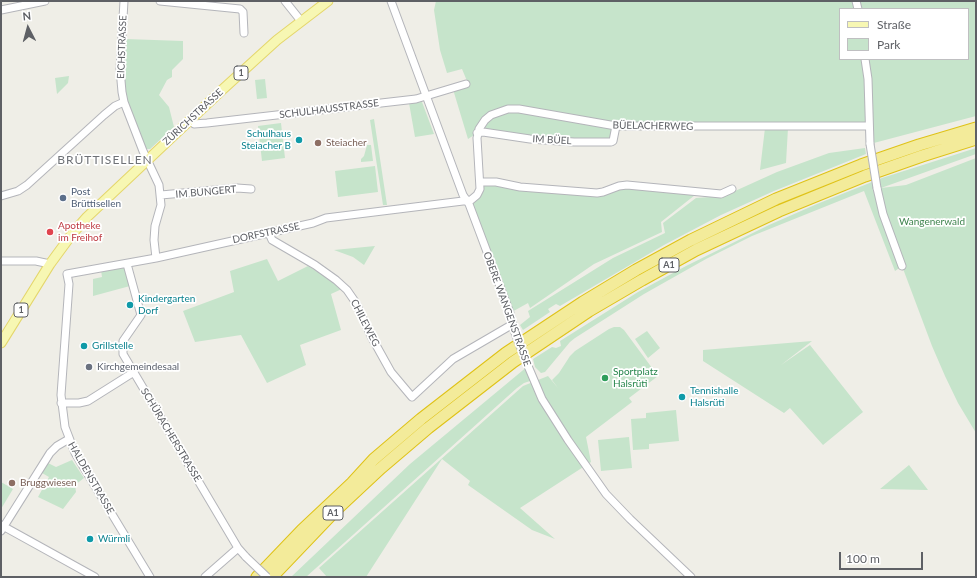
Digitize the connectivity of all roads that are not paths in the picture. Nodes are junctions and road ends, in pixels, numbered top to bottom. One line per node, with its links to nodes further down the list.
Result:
1 (45, 1): 7 (street)
2 (124, 1): 13 (street, EICHSTRASSE)
3 (160, 1): 9 (street)
4 (285, 1): 8 (street)
5 (328, 1): 8 (main road, ZÜRICHSTRASSE / 1)
6 (391, 1): 12 (street, OBERE WANGENSTRASSE)
7 (1, 10)
8 (301, 21): 14 (main road, ZÜRICHSTRASSE / 1)
9 (244, 33)
10 (866, 60): 16 (street)
11 (466, 84): 12 (street, SCHULHAUSSTRASSE)
12 (427, 97): 14 (street, SCHULHAUSSTRASSE); 26 (street, OBERE WANGENSTRASSE)
13 (124, 102): 20 (street, EICHSTRASSE); 24 (street)
14 (191, 120): 20 (main road, ZÜRICHSTRASSE / 1)
15 (616, 126): 16 (street, BÜELACHERWEG); 18 (street, BÜELACHERWEG); 18 (street, IM BÜEL)
16 (869, 126): 32 (street, bridge)
17 (976, 128): 39 (highway, A1)
18 (478, 133): 21 (street)
19 (976, 140): 50 (highway, A1)
20 (148, 159): 25 (street, EICHSTRASSE); 30 (main road, ZÜRICHSTRASSE / 1)
21 (480, 182): 23 (street); 26 (street)
22 (251, 189): 25 (street, IM BUNGERT)
23 (732, 189)
24 (1, 196)
25 (161, 196): 28 (street)
26 (466, 200): 27 (street, DORFSTRASSE); 34 (street, OBERE WANGENSTRASSE)
27 (269, 233): 28 (street, DORFSTRASSE); 34 (street, CHILEWEG)
28 (156, 258): 31 (street, DORFSTRASSE)
29 (1, 261): 30 (street)
30 (50, 264): 35 (main road, ZÜRICHSTRASSE / 1)
31 (127, 264): 33 (street, DORFSTRASSE); 36 (street, SCHÜRACHERSTRASSE)
32 (902, 266)
33 (67, 274): 37 (street, HALDENSTRASSE)
34 (513, 324): 51 (street, OBERE WANGENSTRASSE, bridge)
35 (1, 343)
36 (134, 372): 37 (street); 41 (street, SCHÜRACHERSTRASSE)
37 (61, 403): 38 (street, HALDENSTRASSE)
38 (69, 439): 40 (street); 45 (street, HALDENSTRASSE)
39 (374, 459): 47 (highway); 48 (highway, A1)
40 (2, 527): 42 (street)
41 (238, 548): 46 (street); 49 (street, SCHÜRACHERSTRASSE, bridge)
42 (84, 571): 43 (street); 44 (street)
43 (79, 577)
44 (95, 577)
45 (150, 577)
46 (205, 577)
47 (249, 577)
48 (257, 577)
49 (267, 577)
50 (272, 577)
51 (691, 577)

